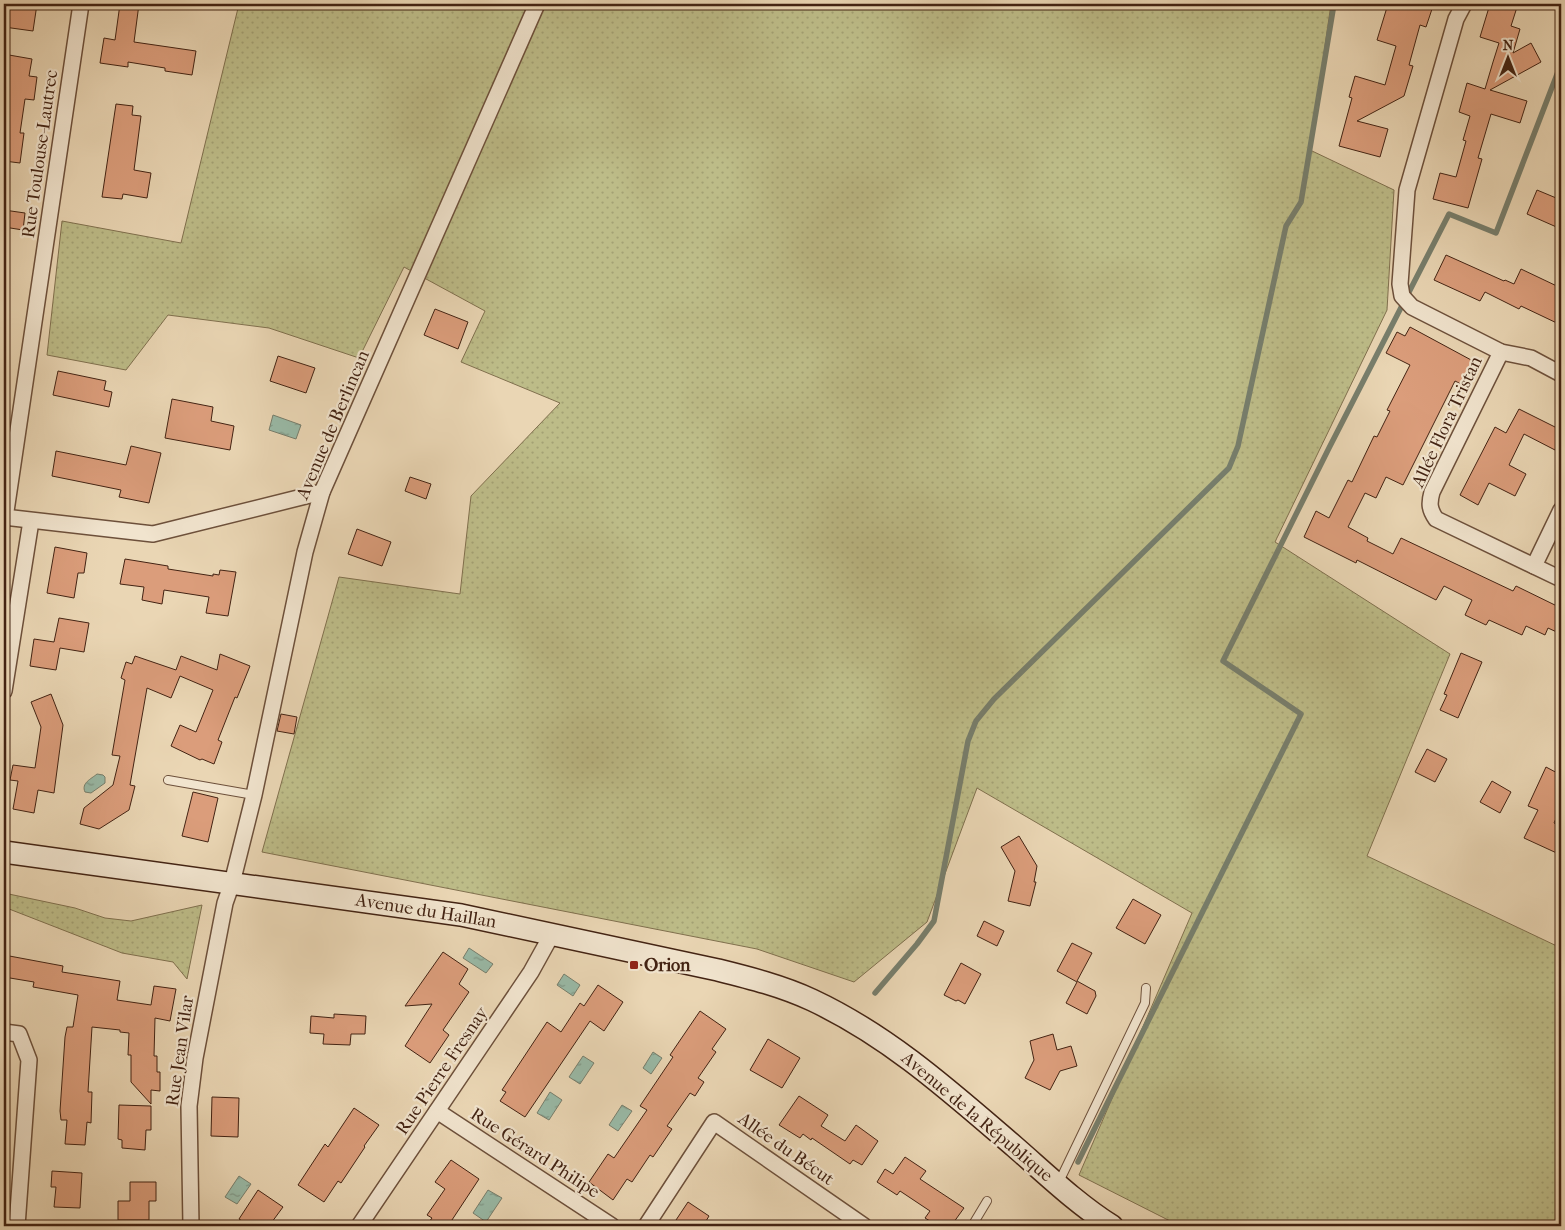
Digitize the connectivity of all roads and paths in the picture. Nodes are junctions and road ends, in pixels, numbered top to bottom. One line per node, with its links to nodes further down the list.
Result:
1 (81, 4): 8 (street, Rue Toulouse-Lautrec)
2 (537, 4): 6 (street, Avenue de Berlincan)
3 (1464, 4): 4 (street, Allée Flora Tristan)
4 (1501, 352): 5 (street, Allée Flora Tristan); 10 (street, Allée Flora Tristan)
5 (1561, 374)
6 (322, 492): 9 (street); 14 (street, Avenue de Berlincan)
7 (1561, 510): 10 (street)
8 (4, 518): 9 (street)
9 (31, 521): 12 (street)
10 (1534, 566): 11 (street, Allée Flora Tristan)
11 (1561, 579)
12 (4, 691)
13 (168, 780): 14 (lane)
14 (254, 795): 16 (street, Avenue de Berlincan)
15 (4, 852): 16 (street, Avenue du Haillan)
16 (232, 883): 17 (street, Avenue du Haillan); 25 (street, Rue Jean Vilar)
17 (552, 934): 19 (street, Avenue du Haillan); 21 (street, Rue Pierre Fresnay)
18 (1146, 988): 22 (lane)
19 (838, 1013): 22 (street, Avenue de la République)
20 (4, 1032): 24 (street)
21 (437, 1111): 26 (street, Rue Pierre Fresnay); 27 (street, Rue Gérard Philipe)
22 (1058, 1185): 31 (street, Avenue de la République)
23 (987, 1201): 30 (lane)
24 (17, 1226)
25 (191, 1226)
26 (359, 1226)
27 (612, 1226)
28 (646, 1226): 29 (street, Allée du Bécut)
29 (864, 1226)
30 (972, 1226)
31 (1112, 1226)

